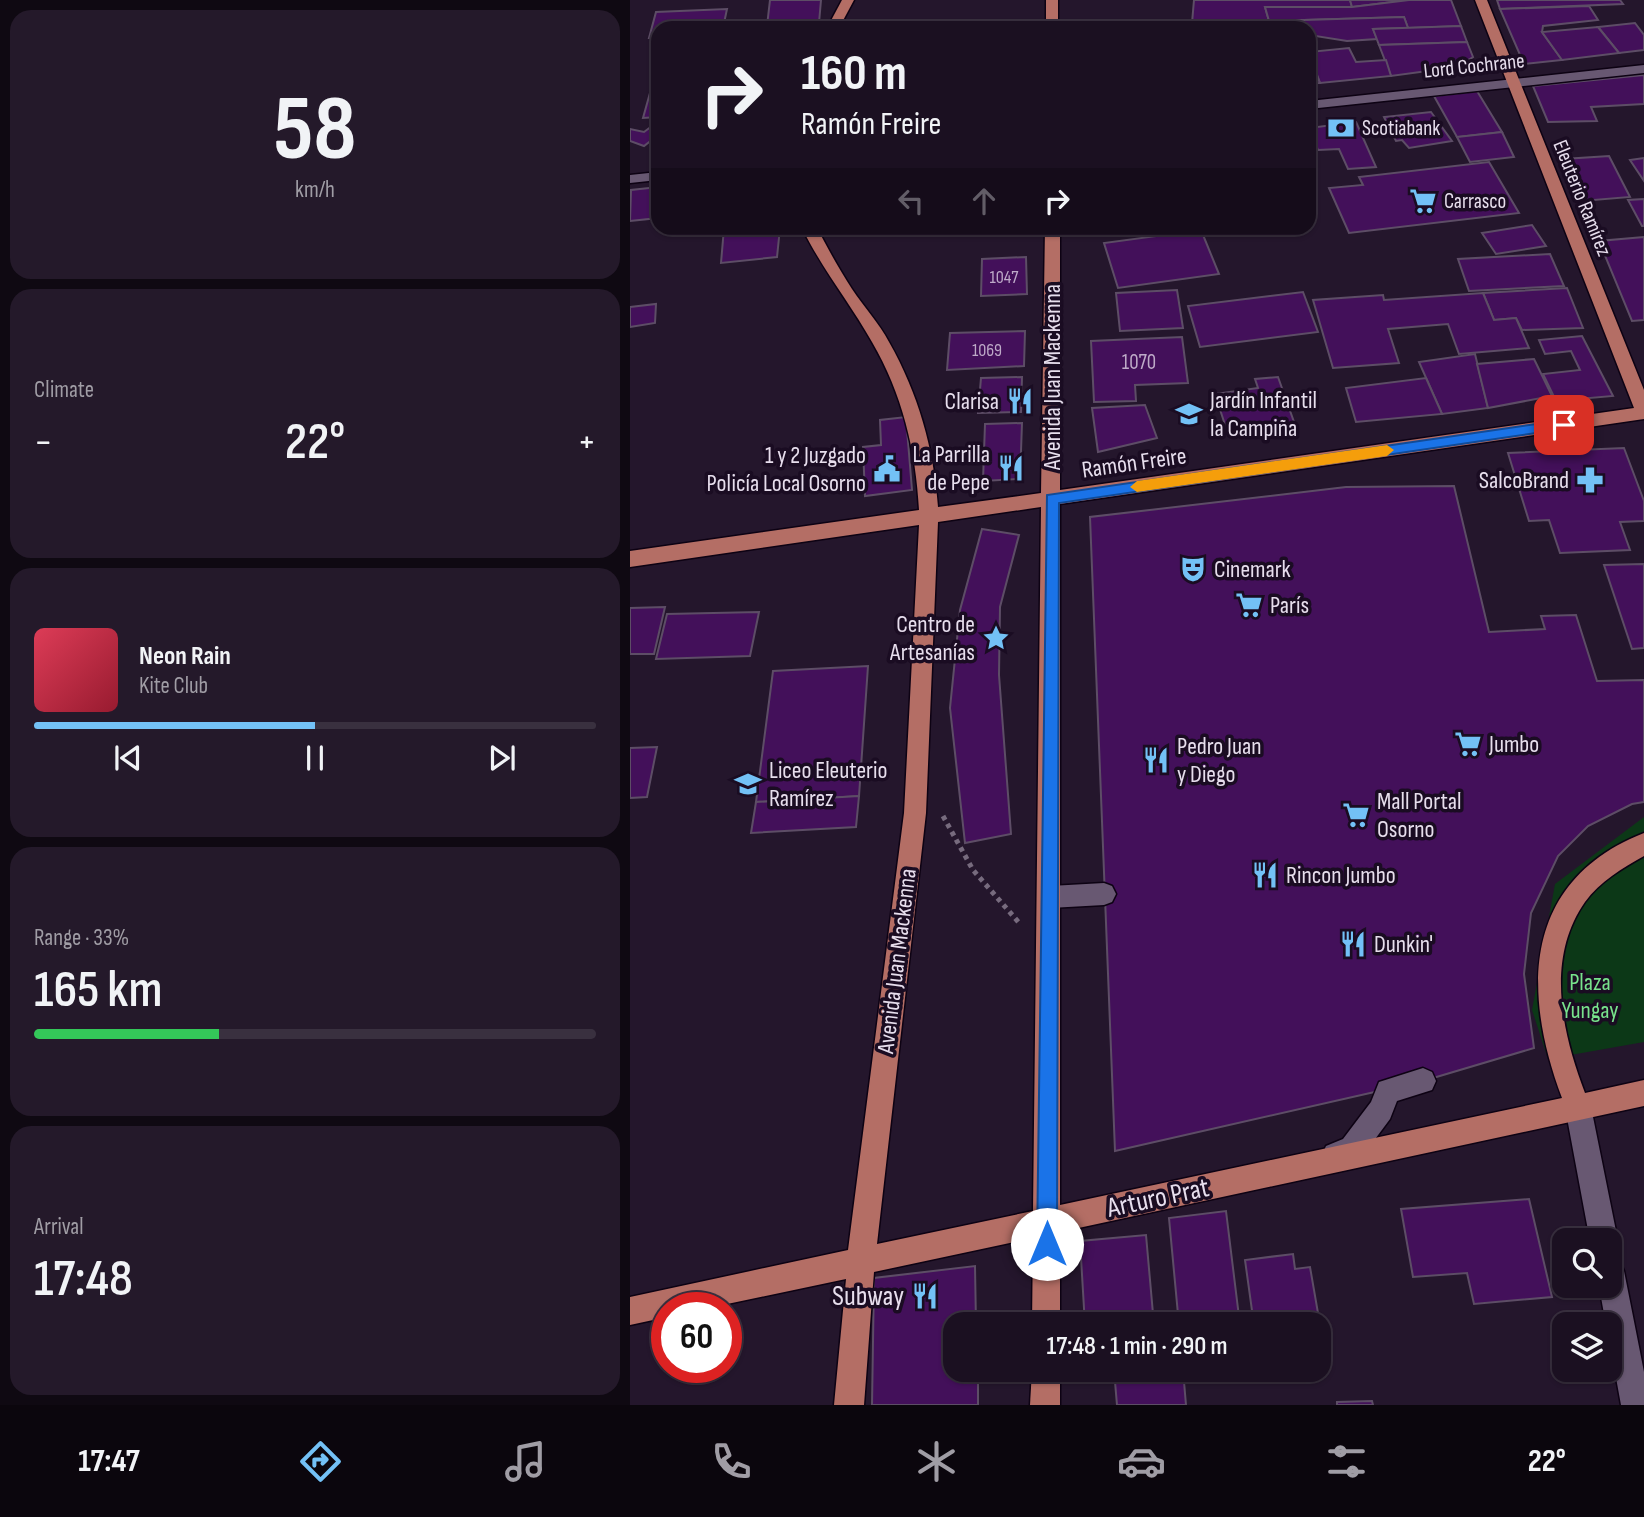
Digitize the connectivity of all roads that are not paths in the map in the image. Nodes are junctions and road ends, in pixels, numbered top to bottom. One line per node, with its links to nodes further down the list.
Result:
1 (848, 0): 4 (main road)
2 (1052, 0): 5 (main road)
3 (1481, 0): 7 (main road, Eleuterio Ramírez)
4 (837, 21)
5 (1052, 21)
6 (1644, 69): 7 (street, Lord Cochrane)
7 (1514, 83): 8 (street, Lord Cochrane); 13 (main road, Eleuterio Ramírez)
8 (1316, 104)
9 (651, 177): 10 (street)
10 (630, 179)
11 (813, 235): 15 (main road, Avenida Juan Mackenna)
12 (1052, 235): 14 (main road, Avenida Juan Mackenna)
13 (1644, 412): 14 (main road, Ramón Freire)
14 (1052, 499): 15 (main road, Ramón Freire); 19 (main road, Avenida Juan Mackenna)
15 (929, 516): 16 (main road, Ramón Freire); 26 (main road, Avenida Juan Mackenna)
16 (630, 559)
17 (1644, 844): 22 (main road)
18 (1104, 894): 19 (street)
19 (1050, 897): 24 (main road, Avenida Juan Mackenna)
20 (1423, 1081): 23 (street)
21 (1644, 1093): 22 (main road, Arturo Prat)
22 (1578, 1107): 23 (main road, Arturo Prat); 25 (street)
23 (1308, 1165): 24 (main road, Arturo Prat)
24 (1047, 1222): 26 (main road, Arturo Prat); 29 (main road, Avenida Juan Mackenna)
25 (1601, 1228)
26 (861, 1261): 28 (main road, Arturo Prat); 31 (main road, Avenida Juan Mackenna)
27 (1615, 1298): 33 (street)
28 (630, 1311)
29 (1046, 1312)
30 (1045, 1382): 32 (main road)
31 (849, 1405)
32 (1045, 1405)
33 (1636, 1405)

